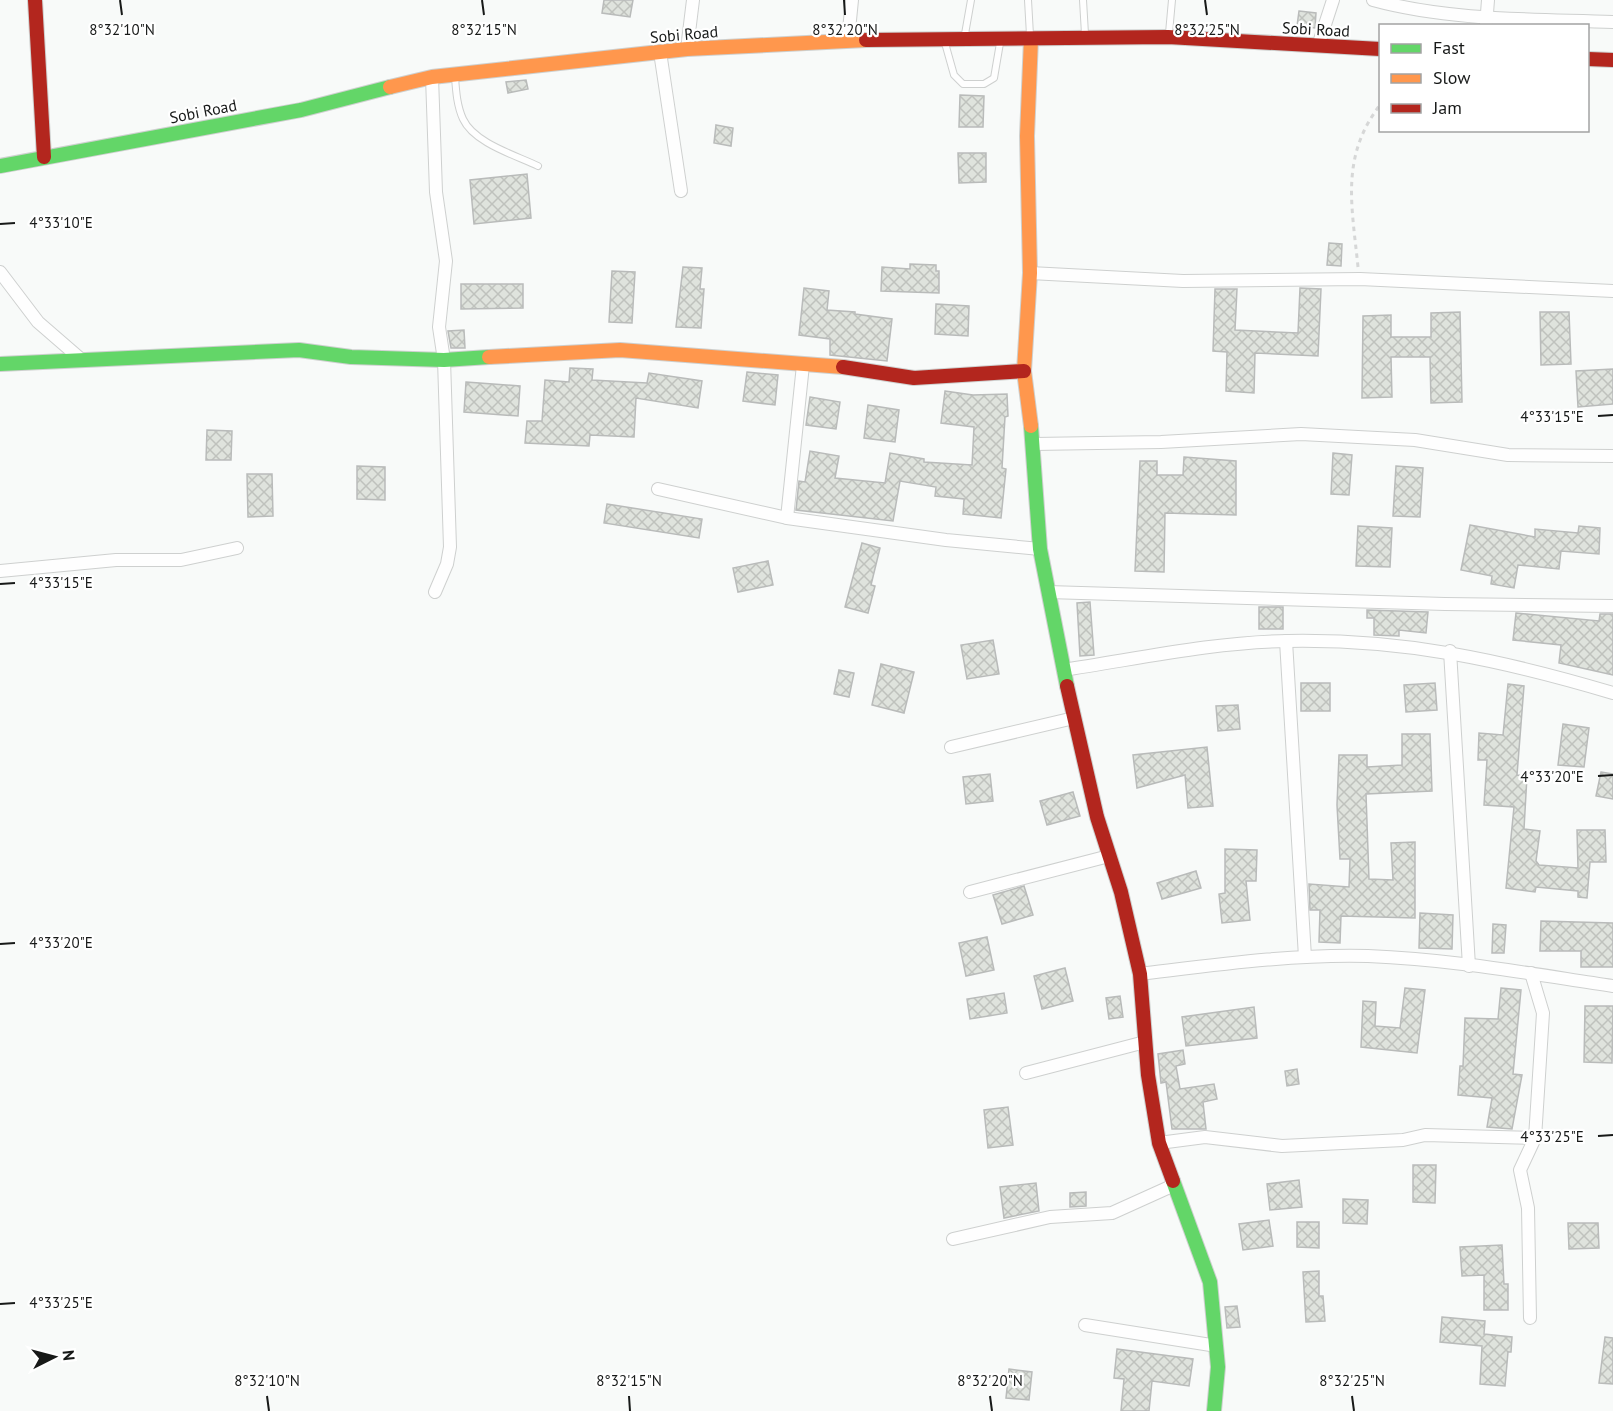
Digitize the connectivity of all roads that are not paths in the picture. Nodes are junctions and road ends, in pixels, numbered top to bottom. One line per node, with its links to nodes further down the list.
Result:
1 (35, 0): 28 (main road)
2 (693, 0): 21 (street)
3 (852, 0): 17 (street)
4 (971, 0): 19 (lane)
5 (1028, 0): 16 (lane)
6 (1083, 0): 14 (lane)
7 (1172, 0): 13 (lane)
8 (1333, 0): 20 (street)
9 (1373, 0): 11 (street)
10 (1488, 0): 11 (street)
11 (1486, 21): 12 (street)
12 (1613, 22)
13 (1168, 37): 14 (main road, Sobi Road); 20 (main road, Sobi Road)
14 (1085, 38): 16 (main road, Sobi Road)
15 (1000, 39): 16 (main road, Sobi Road); 18 (lane); 19 (main road, Sobi Road)
16 (1031, 39): 33 (main road)
17 (848, 40): 18 (main road, Sobi Road); 21 (main road, Sobi Road)
18 (944, 40): 19 (main road, Sobi Road)
19 (964, 40)
20 (1318, 46): 22 (main road, Sobi Road)
21 (687, 49): 23 (main road, Sobi Road)
22 (1379, 49)
23 (660, 52): 26 (main road, Sobi Road); 31 (street)
24 (1589, 59): 25 (main road)
25 (1613, 60)
26 (454, 74): 27 (main road, Sobi Road); 30 (lane)
27 (432, 77): 28 (main road, Sobi Road); 35 (street)
28 (44, 157): 29 (main road, Sobi Road)
29 (0, 166)
30 (538, 166)
31 (681, 191)
32 (0, 273): 36 (street)
33 (1030, 273): 34 (street); 39 (main road)
34 (1613, 291)
35 (444, 360): 36 (main road); 38 (main road); 47 (street)
36 (83, 361): 37 (main road)
37 (0, 364)
38 (803, 365): 39 (main road); 43 (street)
39 (1024, 371): 40 (main road)
40 (1034, 444): 41 (street); 45 (main road)
41 (1613, 456)
42 (658, 489): 43 (street)
43 (787, 518): 45 (street)
44 (237, 548): 46 (street)
45 (1040, 549): 48 (main road)
46 (0, 571)
47 (435, 592)
48 (1048, 592): 49 (street); 52 (main road)
49 (1613, 606)
50 (1286, 641): 51 (street); 52 (street); 58 (street)
51 (1450, 651): 53 (street); 59 (street)
52 (1063, 670): 54 (main road)
53 (1613, 693)
54 (1074, 718): 55 (street); 56 (main road)
55 (951, 747)
56 (1109, 856): 57 (street); 61 (main road)
57 (970, 892)
58 (1305, 957): 59 (street); 61 (street)
59 (1469, 966): 60 (street)
60 (1531, 973): 62 (street); 65 (street)
61 (1140, 974): 63 (main road)
62 (1613, 986)
63 (1145, 1042): 64 (street); 66 (main road)
64 (1026, 1073)
65 (1535, 1138): 66 (street); 69 (street)
66 (1160, 1143): 67 (main road)
67 (1174, 1185): 68 (street); 71 (main road)
68 (953, 1239)
69 (1530, 1318)
70 (1085, 1325): 71 (street)
71 (1216, 1346): 72 (main road)
72 (1214, 1411)

